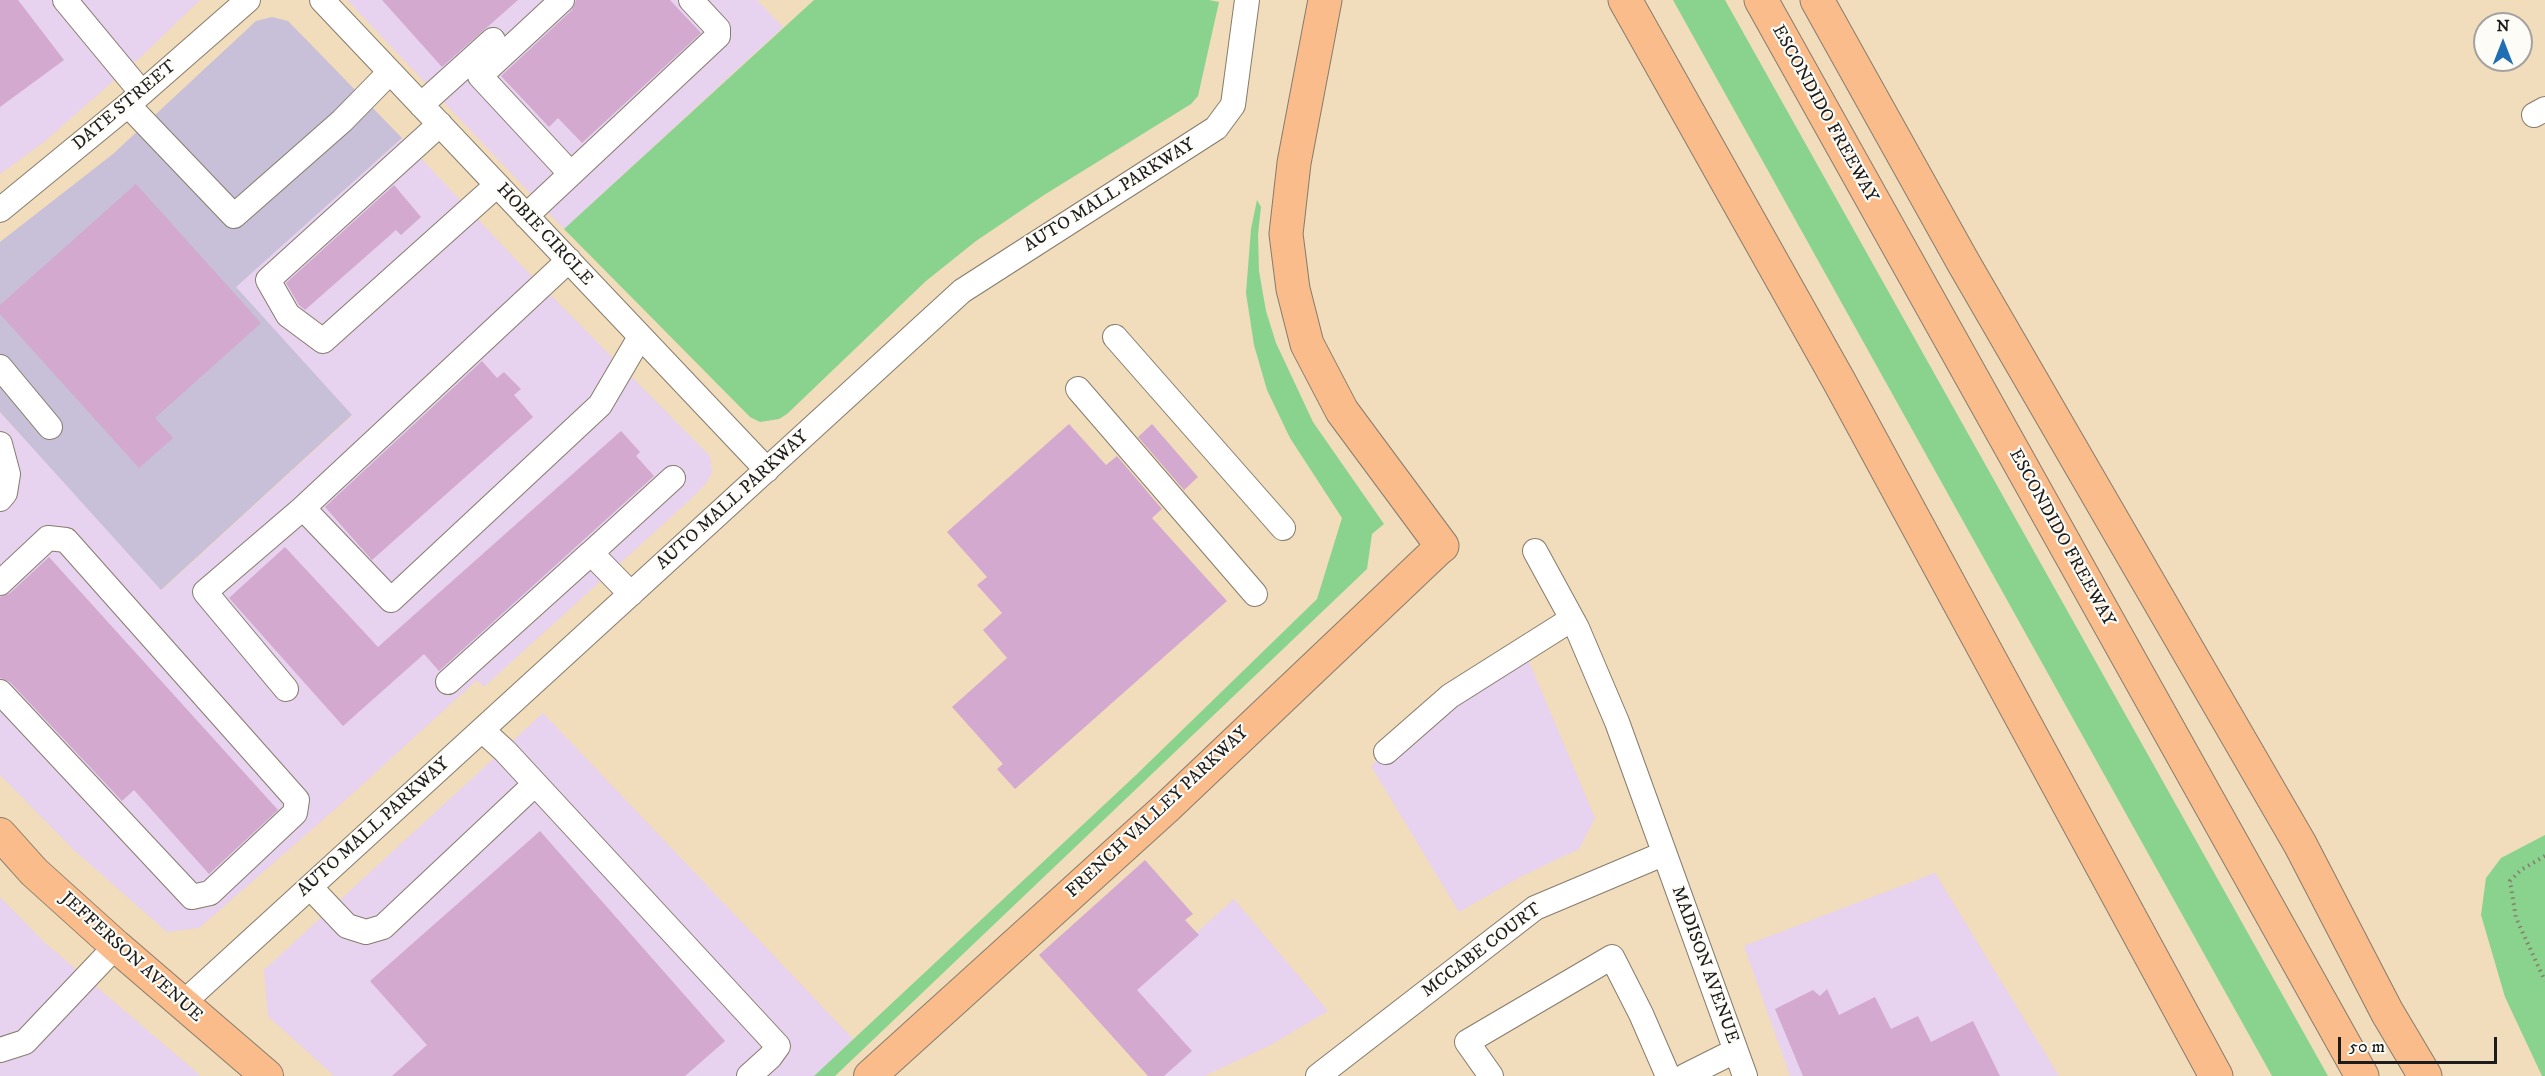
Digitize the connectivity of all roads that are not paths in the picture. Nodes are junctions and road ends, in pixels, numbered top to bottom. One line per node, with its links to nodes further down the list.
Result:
1 (65, 0): 14 (street)
2 (248, 0): 14 (street, DATE STREET)
3 (322, 0): 12 (street, HOBIE CIRCLE)
4 (538, 0): 13 (street)
5 (562, 0): 13 (street)
6 (691, 0): 17 (street)
7 (1247, 0): 28 (street, AUTO MALL PARKWAY)
8 (1325, 0): 33 (highway)
9 (1625, 0): 61 (highway)
10 (1761, 0): 62 (highway, ESCONDIDO FREEWAY)
11 (1817, 0): 63 (highway)
12 (390, 72): 14 (street); 15 (street, HOBIE CIRCLE)
13 (473, 73): 15 (street); 17 (street)
14 (135, 99): 19 (street, DATE STREET)
15 (421, 105): 16 (street, HOBIE CIRCLE)
16 (440, 124): 18 (street, HOBIE CIRCLE); 18 (street)
17 (571, 174): 20 (street)
18 (497, 185): 20 (street, HOBIE CIRCLE)
19 (0, 210)
20 (526, 216): 21 (street, HOBIE CIRCLE)
21 (569, 261): 22 (street, HOBIE CIRCLE); 31 (street)
22 (640, 337): 28 (street, HOBIE CIRCLE); 31 (street)
23 (1115, 337): 32 (street)
24 (0, 368): 26 (street)
25 (1078, 389): 38 (street)
26 (50, 427)
27 (0, 444): 30 (street)
28 (767, 470): 37 (street, AUTO MALL PARKWAY)
29 (673, 478): 35 (street)
30 (0, 499)
31 (303, 508): 41 (street)
32 (1283, 528)
33 (1442, 546): 55 (main road, FRENCH VALLEY PARKWAY)
34 (1535, 551): 39 (street, MADISON AVENUE)
35 (591, 553): 37 (street); 40 (street)
36 (0, 583): 42 (street)
37 (631, 594): 43 (street, AUTO MALL PARKWAY)
38 (1255, 594)
39 (1572, 619): 44 (street); 47 (street, MADISON AVENUE)
40 (448, 682)
41 (286, 689)
42 (0, 692)
43 (482, 730): 45 (street); 48 (street, AUTO MALL PARKWAY)
44 (1386, 752)
45 (535, 784): 48 (street); 54 (street)
46 (0, 834): 49 (main road, JEFFERSON AVENUE)
47 (1663, 854): 52 (street, MADISON AVENUE); 56 (street, MCCABE COURT)
48 (310, 887): 50 (street, AUTO MALL PARKWAY)
49 (116, 946): 50 (main road, JEFFERSON AVENUE); 51 (street)
50 (182, 1004): 53 (main road, JEFFERSON AVENUE)
51 (0, 1050)
52 (1736, 1051): 59 (street); 60 (street, MADISON AVENUE)
53 (267, 1076)
54 (749, 1076)
55 (870, 1076)
56 (1318, 1076)
57 (1491, 1076): 58 (street)
58 (1668, 1076)
59 (1685, 1076)
60 (1745, 1076)
61 (2216, 1076)
62 (2362, 1076)
63 (2425, 1076)

